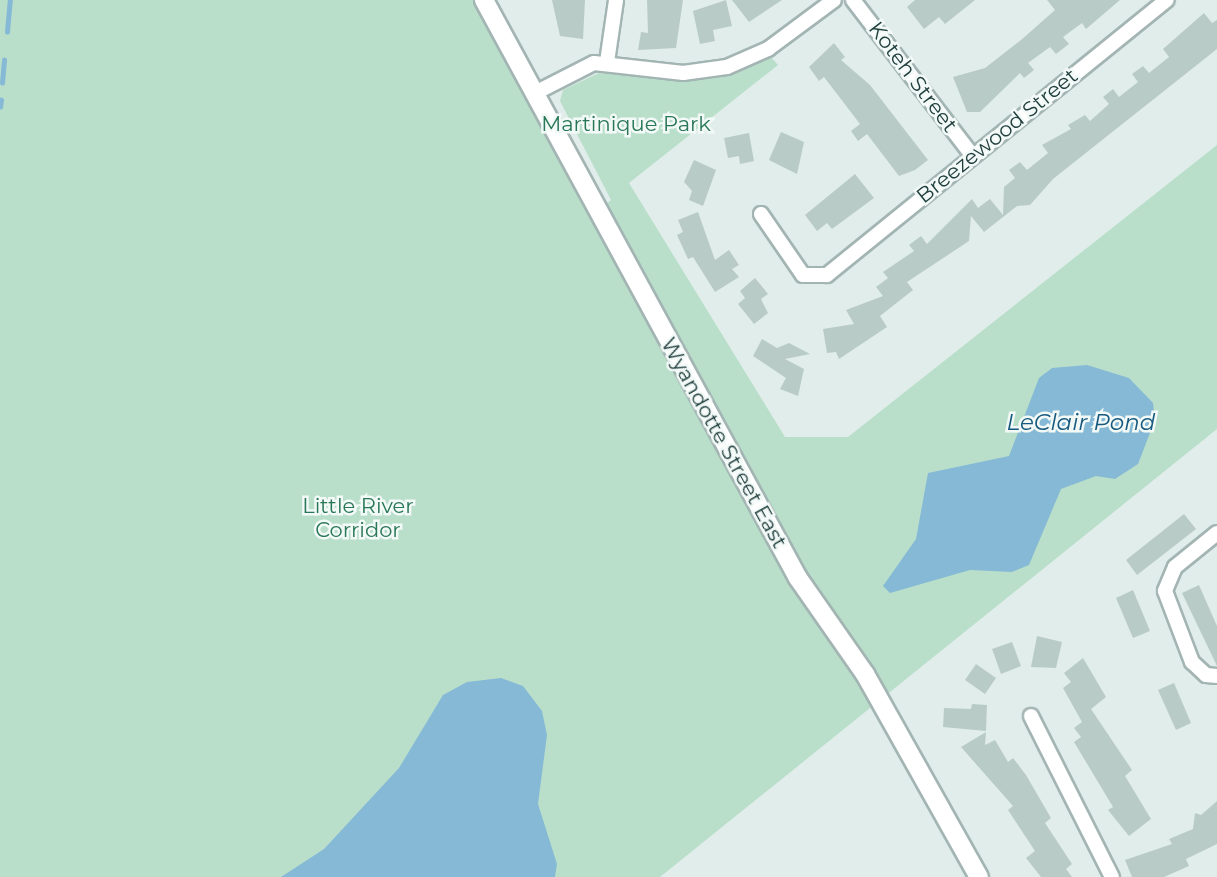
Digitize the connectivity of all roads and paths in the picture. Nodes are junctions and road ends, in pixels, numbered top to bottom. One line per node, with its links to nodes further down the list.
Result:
1 (484, 0): 7 (street, Wyandotte Street East)
2 (616, 0): 6 (street)
3 (834, 0): 6 (street)
4 (853, 0): 8 (street, Koteh Street)
5 (1167, 0): 8 (street, Breezewood Street)
6 (607, 62): 7 (street)
7 (535, 93): 13 (street, Wyandotte Street East)
8 (972, 155): 9 (street, Breezewood Street)
9 (761, 215)
10 (1217, 533): 11 (street)
11 (1217, 676)
12 (1031, 716): 14 (street)
13 (979, 877)
14 (1112, 877)

